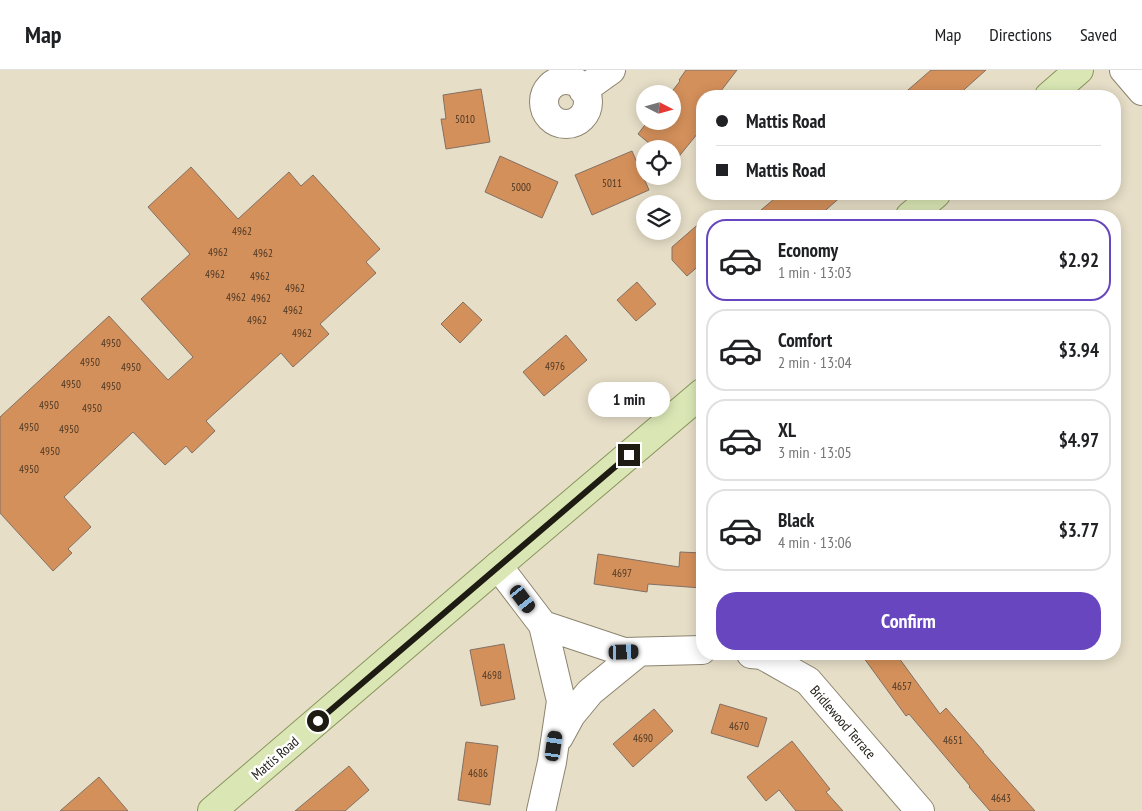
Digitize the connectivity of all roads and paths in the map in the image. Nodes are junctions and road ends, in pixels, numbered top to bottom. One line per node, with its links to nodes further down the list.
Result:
1 (611, 70): 4 (street)
2 (1080, 70): 5 (main road)
3 (1124, 70): 6 (street)
4 (584, 90)
5 (1056, 90)
6 (1142, 91)
7 (929, 200): 8 (main road)
8 (917, 210)
9 (696, 398): 10 (main road, Mattis Road)
10 (498, 566): 11 (street); 16 (main road, Mattis Road)
11 (543, 625): 13 (street); 15 (street)
12 (696, 650): 13 (street)
13 (639, 652): 15 (street)
14 (771, 660): 18 (street, Bridlewood Terrace)
15 (554, 746): 17 (street)
16 (212, 811)
17 (541, 811)
18 (920, 811)

